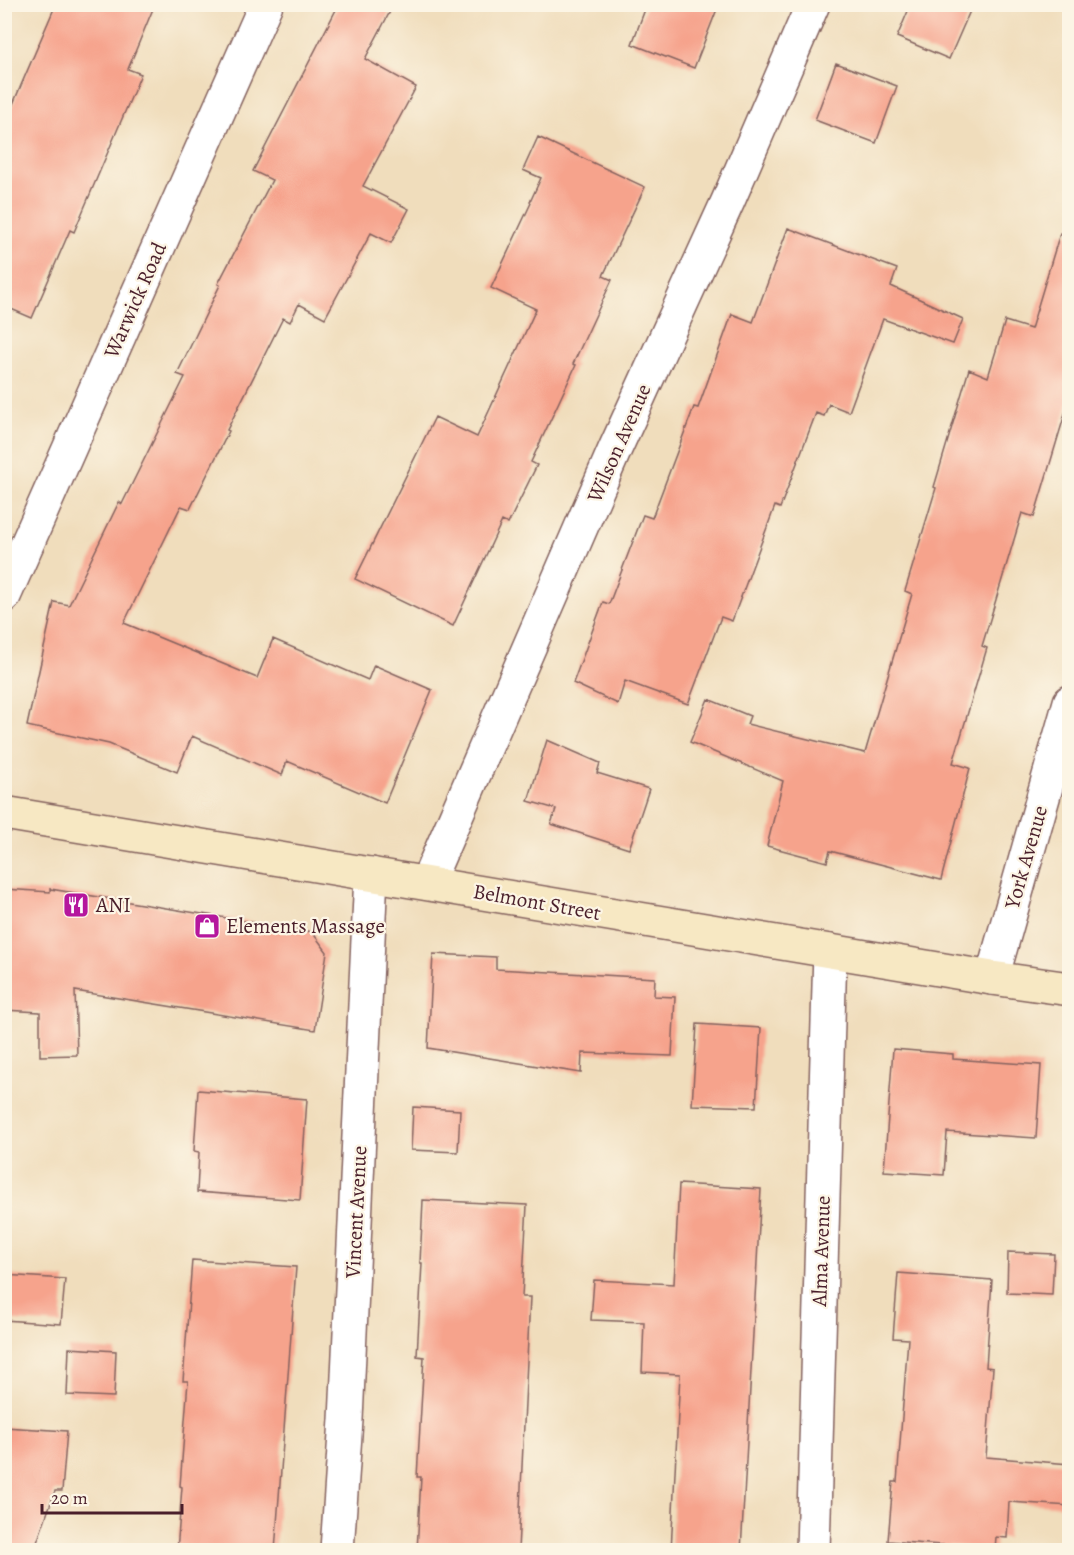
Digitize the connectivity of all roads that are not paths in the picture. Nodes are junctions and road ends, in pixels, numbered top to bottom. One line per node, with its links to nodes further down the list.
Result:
1 (266, 4): 3 (street, Warwick Road)
2 (813, 4): 7 (street, Wilson Avenue)
3 (4, 596)
4 (1070, 702): 9 (street, York Avenue)
5 (4, 813): 6 (main road, Belmont Street)
6 (371, 874): 7 (main road, Belmont Street); 11 (street, Vincent Avenue)
7 (427, 883): 8 (main road, Belmont Street)
8 (830, 951): 9 (main road, Belmont Street); 12 (street, Alma Avenue)
9 (992, 978): 10 (main road, Belmont Street)
10 (1070, 989)
11 (337, 1551)
12 (813, 1551)

